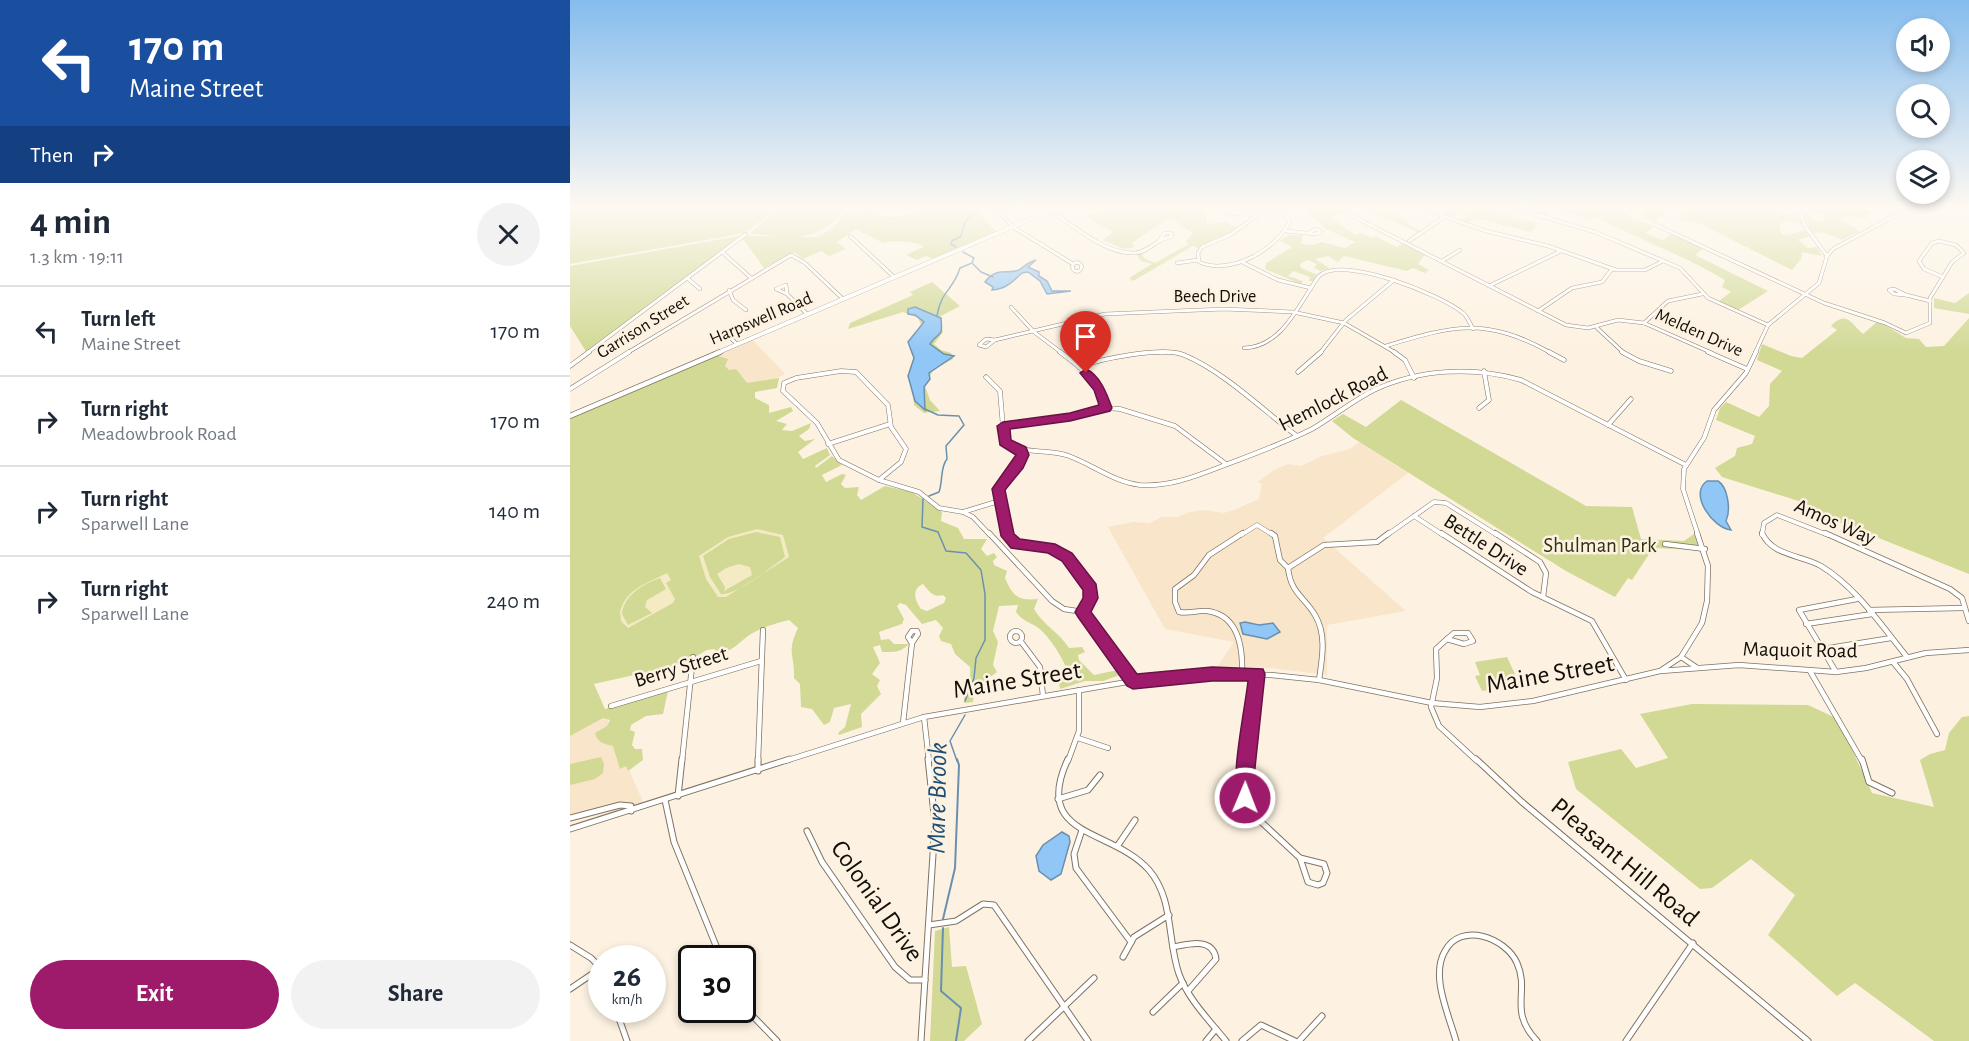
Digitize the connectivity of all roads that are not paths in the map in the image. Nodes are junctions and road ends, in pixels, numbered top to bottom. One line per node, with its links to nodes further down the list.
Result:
1 (719, 255): 26 (street)
2 (725, 255): 27 (street)
3 (792, 255): 27 (street, Garrison Street)
4 (794, 255): 39 (street, Garrison Street)
5 (869, 255): 28 (street)
6 (949, 255): 28 (main road, Harpswell Road)
7 (1058, 255): 24 (street)
8 (1200, 255): 19 (street)
9 (1253, 255): 22 (street)
10 (1430, 255): 20 (street, Melden Drive)
11 (1452, 255): 20 (street)
12 (1555, 255): 31 (street)
13 (1572, 255): 25 (street)
14 (1648, 255): 21 (street)
15 (1726, 255): 37 (street)
16 (1923, 255): 29 (street)
17 (1961, 255): 29 (street)
18 (1827, 256): 37 (street)
19 (1198, 260): 22 (street); 23 (street)
20 (1441, 261): 31 (street, Melden Drive)
21 (1663, 261): 25 (street); 36 (street)
22 (1242, 262): 32 (street)
23 (1177, 263)
24 (1073, 264)
25 (1612, 269): 43 (street)
26 (687, 278): 33 (street); 58 (street)
27 (750, 278): 34 (street, Garrison Street)
28 (894, 278): 39 (main road, Harpswell Road)
29 (1943, 278): 40 (street)
30 (1394, 280): 32 (street); 46 (street); 50 (street)
31 (1489, 286): 43 (street, Melden Drive)
32 (1311, 288): 44 (street)
33 (700, 289)
34 (729, 290): 42 (street); 66 (street, Garrison Street)
35 (787, 294): 45 (street)
36 (1702, 294): 47 (street); 48 (street)
37 (1805, 294): 40 (street); 48 (street)
38 (1906, 295): 38 (street); 40 (street)
39 (843, 299): 45 (main road, Harpswell Road)
40 (1930, 301)
41 (1011, 307): 51 (street)
42 (746, 310)
43 (1538, 310): 49 (street, Melden Drive)
44 (1293, 312): 46 (street, Beech Drive); 51 (street, Beech Drive); 56 (street)
45 (807, 314): 54 (main road, Harpswell Road)
46 (1344, 323): 55 (street, Beech Drive); 63 (street)
47 (1644, 323): 49 (street, Melden Drive); 60 (street, Melden Drive)
48 (1768, 325): 60 (street)
49 (1597, 328): 62 (street)
50 (1473, 329): 55 (street); 57 (street)
51 (1029, 330): 53 (street, Beech Drive); 59 (street)
52 (725, 333): 54 (street)
53 (995, 340): 53 (street, Beech Drive)
54 (736, 344): 70 (main road, Harpswell Road)
55 (1386, 345): 65 (street, Beech Drive)
56 (1244, 348)
57 (1564, 360)
58 (570, 366)
59 (1079, 367): 68 (street); 74 (street)
60 (1747, 369): 78 (street)
61 (1484, 371): 65 (street, Hemlock Road); 69 (street); 72 (street, Hemlock Road)
62 (1671, 371)
63 (1298, 372)
64 (986, 377): 73 (street)
65 (1414, 378): 74 (street, Hemlock Road)
66 (570, 389)
67 (1631, 399): 72 (street)
68 (1106, 408): 73 (street); 77 (street)
69 (1479, 408)
70 (570, 416)
71 (890, 424): 75 (street); 75 (street); 79 (street)
72 (1608, 425): 78 (street, Hemlock Road)
73 (1003, 426): 76 (street)
74 (1297, 436): 77 (street, Hemlock Road)
75 (828, 444): 79 (street)
76 (1022, 450): 77 (street, Hemlock Road); 80 (street)
77 (1226, 464)
78 (1686, 465): 84 (street)
79 (879, 480): 81 (street)
80 (999, 501): 81 (street); 90 (street)
81 (963, 512): 90 (street)
82 (1414, 516): 85 (street); 86 (street, Bettle Drive); 86 (street)
83 (1665, 544): 84 (street)
84 (1705, 549): 102 (street)
85 (1288, 568): 112 (street); 114 (street)
86 (1543, 597): 115 (street, Bettle Drive)
87 (1857, 598): 88 (street, Amos Way); 89 (street, Amos Way); 93 (street)
88 (1963, 608): 89 (street); 92 (street, Amos Way)
89 (1869, 610): 91 (street, Amos Way)
90 (1083, 612): 116 (street)
91 (1873, 614): 93 (street); 95 (street, Amos Way)
92 (1969, 621)
93 (1806, 624): 99 (street)
94 (763, 630): 104 (street)
95 (1892, 638): 99 (street); 103 (street, Amos Way)
96 (1446, 639): 96 (street); 120 (street)
97 (912, 643): 123 (street)
98 (1022, 643): 119 (street)
99 (1823, 649): 111 (street)
100 (1969, 650): 103 (street, Maquoit Road)
101 (693, 657): 117 (street)
102 (1681, 657): 105 (street); 107 (street)
103 (1907, 657): 106 (street, Maquoit Road)
104 (761, 661): 117 (street, Berry Street); 127 (street)
105 (1675, 662): 108 (street); 110 (street)
106 (1893, 662): 111 (street, Maquoit Road); 124 (street)
107 (1700, 668): 108 (street, Maquoit Road); 109 (street, Maquoit Road)
108 (1684, 670): 110 (street, Maquoit Road)
109 (1810, 670): 111 (street, Maquoit Road); 129 (street)
110 (1660, 671): 115 (street, Maine Street)
111 (1836, 672)
112 (1242, 674): 113 (street, Maine Street); 116 (street, Maine Street)
113 (1257, 674): 114 (street, Maine Street); 140 (street)
114 (1319, 680): 120 (street, Maine Street)
115 (1626, 680): 120 (street, Maine Street)
116 (1133, 681): 118 (street, Maine Street)
117 (691, 682): 121 (street, Berry Street); 130 (street)
118 (1079, 690): 119 (street, Maine Street); 125 (street)
119 (1043, 696): 122 (street, Maine Street)
120 (1432, 703): 144 (street, Pleasant Hill Road)
121 (611, 706)
122 (924, 717): 123 (street, Maine Street); 142 (street)
123 (903, 723): 127 (street, Maine Street)
124 (1937, 734)
125 (1078, 738): 126 (street); 131 (street)
126 (1108, 748)
127 (758, 771): 130 (street, Maine Street)
128 (1100, 775): 131 (street)
129 (1892, 793)
130 (678, 796): 132 (street, Maine Street)
131 (1058, 799): 137 (street)
132 (665, 800): 133 (street, Maine Street); 146 (street)
133 (631, 811): 134 (street); 136 (street, Maine Street)
134 (570, 818)
135 (1135, 820): 139 (street)
136 (570, 829)
137 (1082, 830): 139 (street); 143 (street)
138 (807, 831): 152 (street, Colonial Drive)
139 (1118, 845): 141 (street)
140 (1300, 858): 140 (street)
141 (1169, 915): 143 (street); 147 (street)
142 (928, 925): 152 (street); 156 (street)
143 (1131, 942): 148 (street)
144 (1693, 943): 173 (street); 174 (street, Pleasant Hill Road)
145 (570, 945): 149 (street)
146 (716, 945)
147 (1173, 947): 153 (street); 155 (street)
148 (1123, 957)
149 (588, 958)
150 (588, 977): 154 (street)
151 (1094, 978): 156 (street)
152 (925, 980): 164 (street)
153 (1183, 983): 155 (street); 157 (street)
154 (570, 990)
155 (1188, 991): 161 (street)
156 (1064, 1006): 165 (street); 166 (street)
157 (1153, 1012)
158 (1322, 1016): 170 (street)
159 (756, 1019): 163 (street)
160 (621, 1023): 162 (street)
161 (1216, 1029): 167 (street); 168 (street)
162 (627, 1041)
163 (777, 1041)
164 (921, 1041)
165 (1028, 1041)
166 (1088, 1041)
167 (1206, 1041)
168 (1226, 1041)
169 (1242, 1041): 170 (street)
170 (1297, 1041)
171 (1456, 1041): 172 (street)
172 (1537, 1041)
173 (1626, 1041)
174 (1808, 1041)

